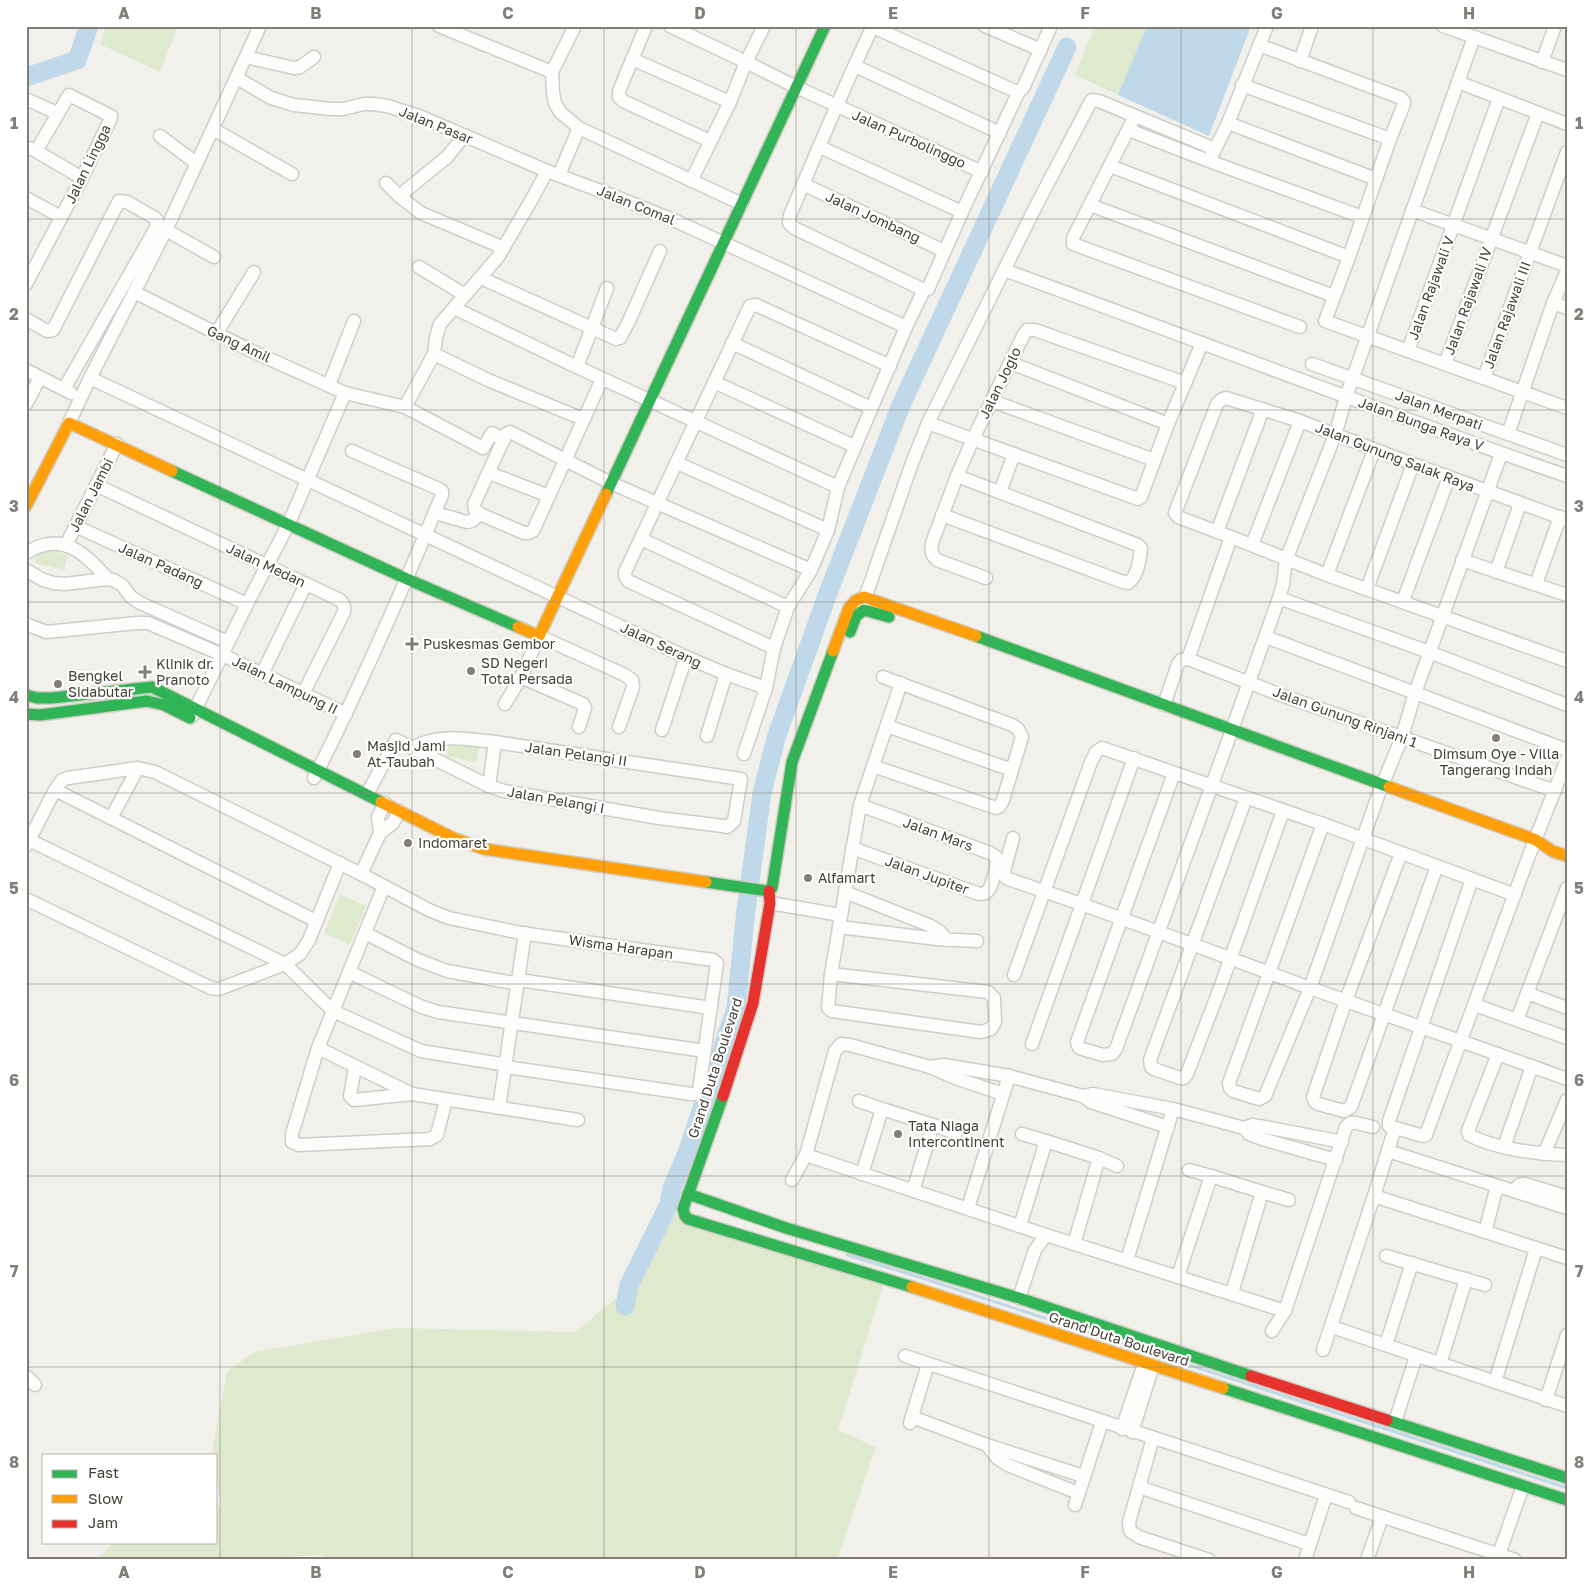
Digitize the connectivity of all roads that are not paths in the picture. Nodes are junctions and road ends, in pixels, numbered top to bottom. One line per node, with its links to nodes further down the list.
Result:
1 (260, 26): 18 (street)
2 (439, 26): 26 (street)
3 (575, 26): 26 (street)
4 (646, 26): 20 (street)
5 (670, 26): 22 (street, Jalan Purbolinggo)
6 (764, 26): 22 (street)
7 (825, 26): 30 (street)
8 (985, 26): 17 (street)
9 (1051, 26): 17 (street)
10 (1267, 26): 16 (street)
11 (1312, 26): 21 (street)
12 (1443, 26): 15 (street)
13 (1555, 26): 23 (street)
14 (873, 27): 24 (street); 31 (street)
15 (1474, 37): 23 (street); 28 (street)
16 (1259, 45): 21 (street); 29 (street)
17 (1041, 50): 31 (street)
18 (246, 57): 19 (street); 27 (street)
19 (314, 57)
20 (632, 59): 34 (street); 48 (street)
21 (1300, 61): 47 (street)
22 (746, 62): 30 (street, Jalan Purbolinggo); 34 (street)
23 (1542, 62): 25 (street)
24 (855, 66): 35 (street); 44 (street)
25 (1567, 70)
26 (552, 72): 41 (street)
27 (237, 78): 42 (street); 46 (street, Jalan Pasar)
28 (1458, 82): 32 (street); 68 (street)
29 (1242, 85): 39 (street); 47 (street)
30 (796, 87): 35 (street, Jalan Purbolinggo); 66 (street)
31 (1019, 91): 44 (street)
32 (1499, 98): 36 (street); 72 (street, Jalan Rajawali V)
33 (26, 99): 37 (street)
34 (730, 102): 48 (street)
35 (836, 106): 49 (street); 56 (street, Jalan Purbolinggo)
36 (1538, 113): 40 (street); 74 (street, Jalan Rajawali IV)
37 (57, 114): 50 (street, Jalan Lingga); 59 (street, Jalan Lingga)
38 (1135, 116): 43 (street); 51 (street); 84 (street)
39 (1228, 123): 51 (street); 60 (street)
40 (1567, 124)
41 (579, 128): 57 (street); 61 (street)
42 (213, 130): 54 (street); 58 (street)
43 (1129, 130): 53 (street); 55 (street)
44 (1000, 133): 56 (street)
45 (160, 136): 54 (street)
46 (464, 136): 57 (street, Jalan Pasar); 64 (street)
47 (1390, 139): 60 (street)
48 (710, 141): 61 (street)
49 (820, 146): 63 (street); 69 (street)
50 (31, 149): 59 (street)
51 (1215, 149): 53 (street)
52 (1567, 152): 79 (street, Jalan Rajawali III)
53 (1209, 161): 71 (street)
54 (196, 163): 73 (street)
55 (1110, 166): 67 (street); 81 (street)
56 (982, 172): 69 (street)
57 (553, 173): 75 (street, Jalan Comal); 76 (street)
58 (292, 174)
59 (82, 178): 70 (street, Jalan Lingga)
60 (1376, 179): 71 (street)
61 (691, 181): 66 (street)
62 (386, 183): 64 (street)
63 (803, 184): 78 (street, Jalan Jombang); 90 (street)
64 (399, 196): 76 (street)
65 (26, 198): 70 (street)
66 (742, 204): 75 (street)
67 (1090, 205): 93 (street); 101 (street)
68 (1412, 210): 72 (street); 103 (street)
69 (962, 212): 78 (street)
70 (61, 217): 88 (street, Jalan Lingga)
71 (1362, 218): 81 (street)
72 (1453, 224): 74 (street); 106 (street, Jalan Rajawali V)
73 (166, 230): 80 (street); 91 (street)
74 (1491, 238): 79 (street); 110 (street, Jalan Rajawali IV)
75 (724, 243): 100 (street, Jalan Comal); 127 (street)
76 (504, 248): 87 (street)
77 (660, 251): 99 (street)
78 (944, 251): 90 (street)
79 (1530, 252): 82 (street); 117 (street, Jalan Rajawali III)
80 (214, 257)
81 (1349, 257): 93 (street)
82 (1567, 266)
83 (419, 267): 92 (street)
84 (1004, 270): 105 (street, Jalan Bunga Raya V); 138 (street)
85 (1567, 271): 94 (street)
86 (254, 272): 102 (street)
87 (481, 278): 92 (street); 99 (street)
88 (26, 284)
89 (608, 288): 99 (street)
90 (924, 290): 100 (street)
91 (134, 292): 102 (street, Gang Amil); 115 (street)
92 (465, 295): 95 (street)
93 (1334, 296): 103 (street)
94 (1553, 303): 96 (street); 124 (street)
95 (454, 308): 107 (street); 112 (street)
96 (1567, 308)
97 (26, 319): 122 (street)
98 (354, 321): 121 (street)
99 (592, 327): 112 (street)
100 (906, 327): 111 (street)
101 (1300, 327)
102 (216, 334): 121 (street, Gang Amil)
103 (1369, 336): 106 (street); 116 (street)
104 (732, 343): 111 (street); 119 (street); 131 (street)
105 (1202, 343): 120 (street); 125 (street, Jalan Bunga Raya V)
106 (1408, 351): 110 (street)
107 (434, 354): 130 (street); 134 (street)
108 (1011, 363): 120 (street, Jalan Joglo); 128 (street, Jalan Joglo); 139 (street)
109 (1312, 364): 116 (street, Jalan Merpati)
110 (1445, 364): 117 (street)
111 (890, 366): 131 (street)
112 (577, 367): 118 (street)
113 (26, 370): 114 (street)
114 (40, 378): 122 (street); 129 (street)
115 (90, 378): 126 (street); 159 (street, Jalan Serang)
116 (1353, 378): 125 (street); 140 (street, Jalan Merpati)
117 (1484, 378): 124 (street)
118 (602, 379): 127 (street); 134 (street)
119 (714, 382): 135 (street); 145 (street)
120 (1185, 383): 139 (street)
121 (329, 385): 123 (street, Gang Amil)
122 (64, 389): 126 (street)
123 (345, 393): 130 (street, Gang Amil); 159 (street)
124 (1522, 393): 133 (street); 140 (street)
125 (1346, 396): 141 (street); 149 (street, Jalan Bunga Raya V)
126 (80, 398): 137 (street)
127 (650, 401): 135 (street); 160 (street)
128 (992, 401): 142 (street, Jalan Joglo); 152 (street)
129 (26, 404)
130 (406, 406): 143 (street, Gang Amil)
131 (871, 408): 145 (street)
132 (1263, 408): 136 (street, Jalan Gunung Salak Raya); 176 (street); 176 (street, Jalan Gunung Salak Raya)
133 (1567, 408)
134 (583, 419): 151 (street)
135 (696, 421): 153 (street); 162 (street)
136 (1300, 421): 141 (street, Jalan Gunung Salak Raya); 181 (street)
137 (68, 423): 144 (street); 168 (street)
138 (928, 423): 142 (street); 198 (street)
139 (1168, 424): 152 (street)
140 (1508, 434): 150 (street, Jalan Merpati)
141 (1335, 435): 146 (street, Jalan Gunung Salak Raya); 183 (street)
142 (973, 439): 148 (street); 156 (street, Jalan Joglo)
143 (504, 440): 151 (street); 155 (street)
144 (116, 444): 161 (street, Jalan Jambi); 173 (street)
145 (854, 446): 162 (street)
146 (1374, 450): 154 (street, Jalan Gunung Salak Raya); 189 (street)
147 (352, 451): 169 (street)
148 (1014, 454): 152 (street); 163 (street)
149 (1501, 454): 157 (street, Jalan Bunga Raya V); 164 (street)
150 (1567, 455)
151 (564, 460): 160 (street); 165 (street)
152 (1154, 460)
153 (677, 463): 166 (street); 175 (street)
154 (1413, 464): 158 (street, Jalan Gunung Salak Raya); 195 (street)
155 (489, 473): 165 (street); 170 (street)
156 (957, 476): 163 (street); 171 (street, Jalan Joglo)
157 (1567, 476)
158 (1450, 477): 164 (street, Jalan Gunung Salak Raya); 200 (street)
159 (308, 480): 173 (street); 177 (street, Jalan Serang)
160 (611, 483): 166 (street); 197 (street)
161 (96, 485): 174 (street, Jalan Jambi); 185 (street, Jalan Medan)
162 (838, 487): 175 (street)
163 (1000, 492): 171 (street)
164 (1487, 492): 167 (street, Jalan Gunung Salak Raya); 184 (street)
165 (548, 496): 170 (street)
166 (657, 503): 179 (street); 187 (street)
167 (1520, 504): 172 (street, Jalan Gunung Salak Raya); 188 (street)
168 (26, 506)
169 (435, 513): 170 (street); 177 (street)
170 (480, 514)
171 (942, 515): 190 (street, Jalan Joglo)
172 (1563, 518): 194 (street)
173 (288, 524): 185 (street); 192 (street)
174 (75, 526): 180 (street, Jalan Jambi); 201 (street, Jalan Padang)
175 (828, 530): 187 (street)
176 (1217, 532): 178 (street)
177 (425, 534): 192 (street); 197 (street, Jalan Serang)
178 (1231, 537): 181 (street); 217 (street)
179 (641, 539): 202 (street); 212 (street)
180 (66, 545): 182 (street); 191 (street)
181 (1252, 545): 183 (street)
182 (26, 553)
183 (1286, 560): 189 (street); 199 (street)
184 (1462, 560): 188 (street); 205 (street)
185 (267, 565): 193 (street, Jalan Medan); 201 (street)
186 (26, 570): 191 (street)
187 (811, 570): 202 (street)
188 (1496, 572): 194 (street)
189 (1327, 575): 195 (street)
190 (986, 578)
191 (108, 579): 204 (street)
192 (407, 579): 208 (street); 235 (street)
193 (306, 584): 219 (street); 227 (street, Jalan Medan)
194 (1536, 584): 196 (street)
195 (1367, 589): 200 (street)
196 (1567, 595)
197 (558, 597): 208 (street); 216 (street, Jalan Serang)
198 (864, 597): 203 (street); 231 (street); 287 (street)
199 (1279, 598): 209 (street); 214 (street)
200 (1403, 601): 205 (street)
201 (247, 604): 210 (street)
202 (788, 607): 212 (street)
203 (862, 611): 211 (street); 287 (street)
204 (160, 612): 207 (street); 210 (street)
205 (1442, 615): 214 (street); 218 (street)
206 (26, 624): 207 (street, Jalan Lampung II)
207 (154, 625): 215 (street, Jalan Lampung II)
208 (539, 636): 222 (street); 238 (street)
209 (1266, 637): 223 (street); 226 (street)
210 (228, 642): 215 (street)
211 (962, 643)
212 (774, 648): 225 (street)
213 (980, 649): 240 (street)
214 (1429, 652): 226 (street); 230 (street)
215 (223, 655): 219 (street, Jalan Lampung II); 233 (street)
216 (686, 657): 220 (street, Jalan Serang); 239 (street)
217 (1188, 659): 223 (street, Jalan Gunung Rinjani 1); 231 (street)
218 (1567, 661)
219 (262, 674): 227 (street, Jalan Lampung II)
220 (726, 674): 225 (street, Jalan Serang); 241 (street)
221 (883, 677): 224 (street)
222 (521, 678): 229 (street); 237 (street)
223 (1248, 682): 240 (street); 242 (street, Jalan Gunung Rinjani 1)
224 (902, 684): 236 (street); 251 (street)
225 (766, 688): 246 (street)
226 (1415, 693): 242 (street); 245 (street)
227 (303, 694): 235 (street, Jalan Lampung II)
228 (29, 696): 232 (street); 233 (street)
229 (505, 704)
230 (1567, 704)
231 (1164, 705): 240 (street)
232 (26, 710)
233 (194, 713): 234 (street); 253 (street)
234 (26, 714)
235 (346, 714): 253 (street)
236 (887, 726): 249 (street); 251 (street)
237 (579, 727)
238 (619, 727)
239 (662, 730)
240 (1231, 734): 255 (street); 256 (street)
241 (707, 736)
242 (1402, 737): 256 (street); 258 (street, Jalan Gunung Rinjani 1)
243 (495, 742): 244 (street, Jalan Pelangi II); 254 (street); 267 (street, Jalan Pelangi II)
244 (412, 748): 254 (street, Jalan Pelangi I); 259 (street, Jalan Pelangi I)
245 (1562, 748)
246 (744, 754)
247 (1134, 758): 252 (street); 283 (street); 289 (street)
248 (1567, 760): 258 (street)
249 (873, 766): 251 (street); 261 (street)
250 (138, 768): 257 (street); 265 (street); 276 (street, Wisma Harapan)
251 (1012, 770)
252 (1174, 773): 255 (street); 291 (street)
253 (316, 774): 259 (street); 262 (street)
254 (489, 786): 267 (street, Jalan Pelangi I)
255 (1212, 786): 260 (street); 294 (street)
256 (1381, 789): 270 (street); 272 (street)
257 (55, 790): 265 (street); 271 (street)
258 (1555, 791): 272 (street)
259 (367, 794): 262 (street)
260 (1246, 798): 263 (street); 299 (street)
261 (860, 805): 273 (street); 279 (street, Jalan Mars)
262 (383, 807): 264 (street); 268 (street)
263 (1283, 811): 266 (street); 300 (street)
264 (398, 814): 268 (street); 284 (street); 287 (street)
265 (111, 818): 292 (street)
266 (1323, 824): 270 (street); 303 (street)
267 (727, 827)
268 (380, 833): 278 (street)
269 (1013, 838): 283 (street)
270 (1363, 839): 274 (street); 307 (street)
271 (28, 843): 301 (street)
272 (1534, 844): 275 (street); 286 (street)
273 (852, 848): 279 (street, Jalan Jupiter); 285 (street)
274 (1401, 853): 277 (street); 309 (street)
275 (1567, 856)
276 (340, 863): 278 (street, Wisma Harapan); 292 (street)
277 (1437, 866): 280 (street); 314 (street)
278 (361, 874): 281 (street, Wisma Harapan)
279 (993, 877)
280 (1472, 879): 286 (street); 317 (street)
281 (384, 886): 295 (street); 296 (street, Wisma Harapan)
282 (1567, 888): 290 (street)
283 (1044, 891): 289 (street); 305 (street)
284 (699, 892)
285 (845, 892): 293 (street); 297 (street)
286 (1515, 895): 310 (street)
287 (766, 898): 293 (street); 366 (street, Grand Duta Boulevard)
288 (26, 899): 301 (street)
289 (1082, 904): 291 (street); 320 (street)
290 (1563, 909): 308 (street)
291 (1121, 918): 294 (street); 294 (street)
292 (316, 921): 301 (street)
293 (840, 921): 297 (street); 304 (street)
294 (1158, 932): 299 (street)
295 (365, 933): 302 (street); 306 (street)
296 (523, 933): 306 (street); 311 (street, Wisma Harapan)
297 (947, 940): 298 (street)
298 (977, 941)
299 (1192, 944): 300 (street); 300 (street)
300 (1230, 958): 303 (street)
301 (285, 964): 313 (street)
302 (349, 972): 313 (street); 316 (street)
303 (1269, 972): 307 (street); 307 (street)
304 (832, 974): 304 (street)
305 (1014, 975)
306 (516, 981): 311 (street); 316 (street)
307 (1310, 988): 309 (street)
308 (1527, 993): 312 (street); 315 (street)
309 (1346, 1000): 314 (street); 314 (street)
310 (1475, 1005): 315 (street); 319 (street)
311 (711, 1008): 322 (street, Wisma Harapan)
312 (1567, 1008)
313 (331, 1009): 321 (street); 324 (street)
314 (1384, 1014): 317 (street)
315 (1518, 1020): 318 (street)
316 (510, 1023): 322 (street); 324 (street)
317 (1422, 1026): 319 (street); 319 (street)
318 (1567, 1038)
319 (1462, 1041): 323 (street)
320 (1032, 1044)
321 (318, 1048): 326 (street); 333 (street)
322 (705, 1051): 324 (street, Wisma Harapan)
323 (1498, 1054): 325 (street); 349 (street)
324 (504, 1066): 336 (street)
325 (1532, 1066): 329 (street); 349 (street)
326 (355, 1067): 330 (street); 330 (street)
327 (930, 1068): 328 (street); 331 (street); 352 (street)
328 (1009, 1076): 331 (street); 332 (street)
329 (1567, 1079)
330 (412, 1094): 333 (street)
331 (1003, 1094): 367 (street)
332 (1083, 1096): 338 (street); 341 (street)
333 (446, 1100): 336 (street)
334 (1567, 1100): 351 (street)
335 (859, 1101): 337 (street)
336 (496, 1108): 339 (street)
337 (882, 1108): 340 (street); 358 (street)
338 (1173, 1109): 341 (street); 343 (street)
339 (578, 1120)
340 (933, 1126): 344 (street); 362 (street)
341 (1168, 1127): 376 (street)
342 (1373, 1127): 348 (street)
343 (1244, 1128): 348 (street); 355 (street)
344 (956, 1133)
345 (1022, 1134): 347 (street)
346 (1393, 1134): 350 (street)
347 (1046, 1141): 354 (street); 369 (street)
348 (1342, 1142): 355 (street)
349 (1504, 1147): 351 (street)
350 (1388, 1151): 361 (street); 364 (street)
351 (1544, 1154): 353 (street)
352 (806, 1155): 358 (street); 360 (street)
353 (1567, 1155)
354 (1099, 1158): 356 (street); 372 (street)
355 (1336, 1160): 384 (street)
356 (1117, 1166)
357 (1189, 1170): 359 (street)
358 (862, 1174): 362 (street)
359 (1211, 1176): 363 (street); 378 (street)
360 (792, 1180)
361 (1496, 1186): 368 (street); 370 (street)
362 (913, 1191): 367 (street)
363 (1262, 1192): 365 (street); 382 (street)
364 (1374, 1196): 370 (street); 385 (street)
365 (1289, 1200)
366 (686, 1201): 379 (street, Grand Duta Boulevard); 379 (street, Grand Duta Boulevard)
367 (968, 1208): 369 (street)
368 (1566, 1208)
369 (1020, 1226): 371 (street)
370 (1485, 1232): 373 (street)
371 (1046, 1235): 372 (street); 383 (street)
372 (1074, 1244): 376 (street)
373 (1536, 1249): 375 (street); 395 (street)
374 (1386, 1256): 377 (street)
375 (1567, 1258)
376 (1127, 1260): 378 (street)
377 (1412, 1263): 380 (street); 388 (street)
378 (1178, 1276): 382 (street)
379 (916, 1277): 383 (street, Grand Duta Boulevard); 394 (street, Grand Duta Boulevard)
380 (1466, 1279): 381 (street); 393 (street)
381 (1485, 1285)
382 (1232, 1293): 384 (street)
383 (1019, 1298): 396 (street, Grand Duta Boulevard)
384 (1285, 1311): 386 (street)
385 (1332, 1327): 388 (street); 389 (street)
386 (1272, 1330)
387 (1567, 1335): 397 (street)
388 (1386, 1346): 391 (street)
389 (1323, 1350)
390 (905, 1356): 392 (street)
391 (1416, 1356): 393 (street); 400 (street)
392 (928, 1364): 399 (street); 403 (street)
393 (1440, 1364): 395 (street)
394 (1149, 1365): 396 (street, Grand Duta Boulevard); 401 (street)
395 (1495, 1382): 397 (street)
396 (1279, 1396): 400 (street, Grand Duta Boulevard); 406 (street, Grand Duta Boulevard)
397 (1546, 1400): 398 (street)
398 (1567, 1406)
399 (1102, 1422): 401 (street); 404 (street)
400 (1395, 1422): 405 (street, Grand Duta Boulevard)
401 (1127, 1430): 402 (street)
402 (1153, 1438): 407 (street); 408 (street)
403 (987, 1445): 404 (street); 404 (street)
404 (1083, 1476)
405 (1567, 1478)
406 (1523, 1486): 409 (street, Grand Duta Boulevard); 412 (street)
407 (1139, 1487): 411 (street); 413 (street)
408 (1326, 1495): 410 (street); 411 (street)
409 (1567, 1500)
410 (1382, 1517): 412 (street); 415 (street)
411 (1310, 1544): 414 (street)
412 (1499, 1554): 416 (street)
413 (1209, 1560)
414 (1305, 1560)
415 (1368, 1560)
416 (1515, 1560)

